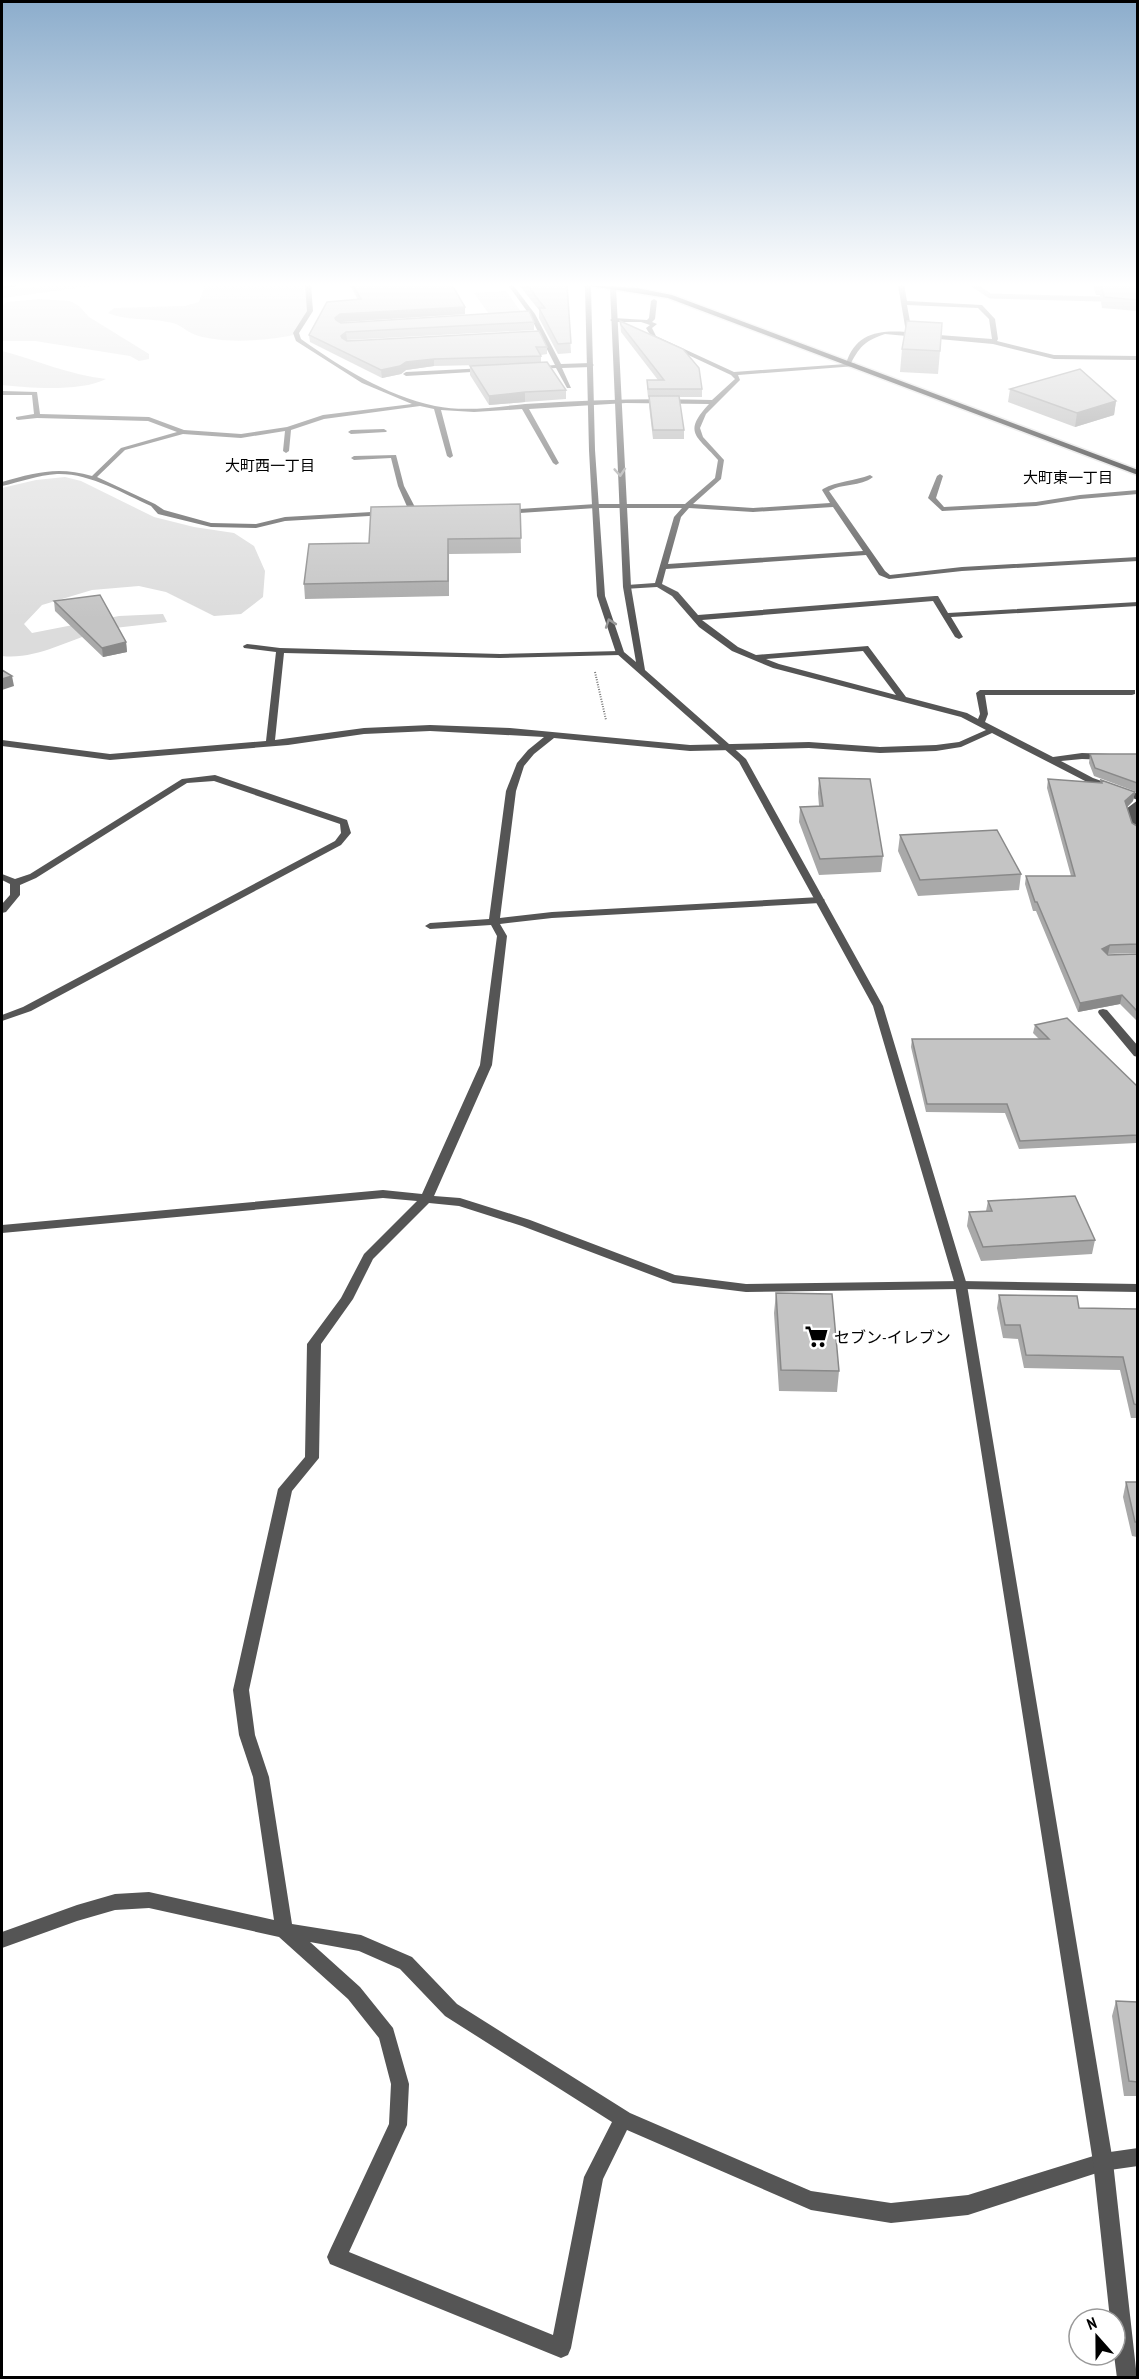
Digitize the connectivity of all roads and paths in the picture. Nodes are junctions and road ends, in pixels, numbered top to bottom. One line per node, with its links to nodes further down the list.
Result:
1 (35, 396): 14 (street)
2 (397, 396): 10 (street)
3 (592, 396): 7 (street)
4 (617, 396): 8 (street)
5 (721, 396): 9 (street)
6 (935, 396): 23 (main road)
7 (592, 402): 8 (street); 11 (street); 30 (street)
8 (617, 402): 9 (street); 31 (street, one-way to 31)
9 (715, 402): 32 (street)
10 (423, 405): 12 (street); 13 (street)
11 (524, 406): 12 (street); 22 (street)
12 (438, 408): 20 (street)
13 (345, 414): 16 (street); 17 (street)
14 (37, 416): 15 (street); 18 (street)
15 (18, 418)
16 (288, 429): 18 (street); 19 (street)
17 (384, 431)
18 (183, 432): 25 (street)
19 (286, 451)
20 (450, 456)
21 (354, 458): 33 (street)
22 (556, 463)
23 (1137, 473)
24 (940, 476): 28 (street)
25 (93, 477): 27 (street); 34 (street)
26 (870, 477): 29 (street)
27 (2, 484)
28 (1137, 492)
29 (834, 505): 32 (street); 36 (street)
30 (596, 506): 31 (street); 35 (street); 48 (street, one-way to 30)
31 (622, 506): 32 (street); 40 (street)
32 (687, 506): 38 (street)
33 (413, 511)
34 (393, 512)
35 (496, 513)
36 (867, 553): 37 (street); 38 (street)
37 (1137, 559)
38 (663, 567): 39 (street)
39 (658, 585): 40 (street); 43 (street)
40 (627, 587): 50 (street)
41 (1137, 604): 42 (street)
42 (947, 615): 43 (street); 44 (street)
43 (695, 618): 49 (street)
44 (959, 637)
45 (247, 646): 46 (street)
46 (280, 650): 47 (street); 58 (street)
47 (591, 653): 48 (street); 53 (path)
48 (620, 653): 50 (street)
49 (755, 657): 52 (street); 52 (street)
50 (641, 670): 59 (street)
51 (1132, 692): 54 (street)
52 (904, 700): 54 (street)
53 (606, 721)
54 (980, 723): 55 (street)
55 (994, 729): 59 (street); 61 (street)
56 (552, 735): 58 (street); 59 (street); 69 (street)
57 (2, 743): 58 (street)
58 (270, 743)
59 (729, 748): 67 (street)
60 (1137, 758): 61 (street)
61 (1052, 760): 62 (street)
62 (1137, 797)
63 (1137, 803): 64 (street)
64 (1137, 831)
65 (2, 877): 66 (street)
66 (15, 883): 68 (street); 72 (street)
67 (820, 900): 69 (street); 76 (street)
68 (2, 910)
69 (494, 922): 70 (street); 74 (street)
70 (430, 926)
71 (1103, 1012): 73 (street)
72 (2, 1018)
73 (1137, 1054)
74 (426, 1199): 75 (street); 76 (street); 78 (street)
75 (2, 1229)
76 (961, 1285): 77 (street); 82 (street)
77 (1137, 1288)
78 (284, 1930): 79 (street); 80 (street); 80 (street)
79 (2, 1940)
80 (623, 2119): 82 (street)
81 (1137, 2157): 82 (street)
82 (1103, 2162): 83 (street)
83 (1126, 2378)

